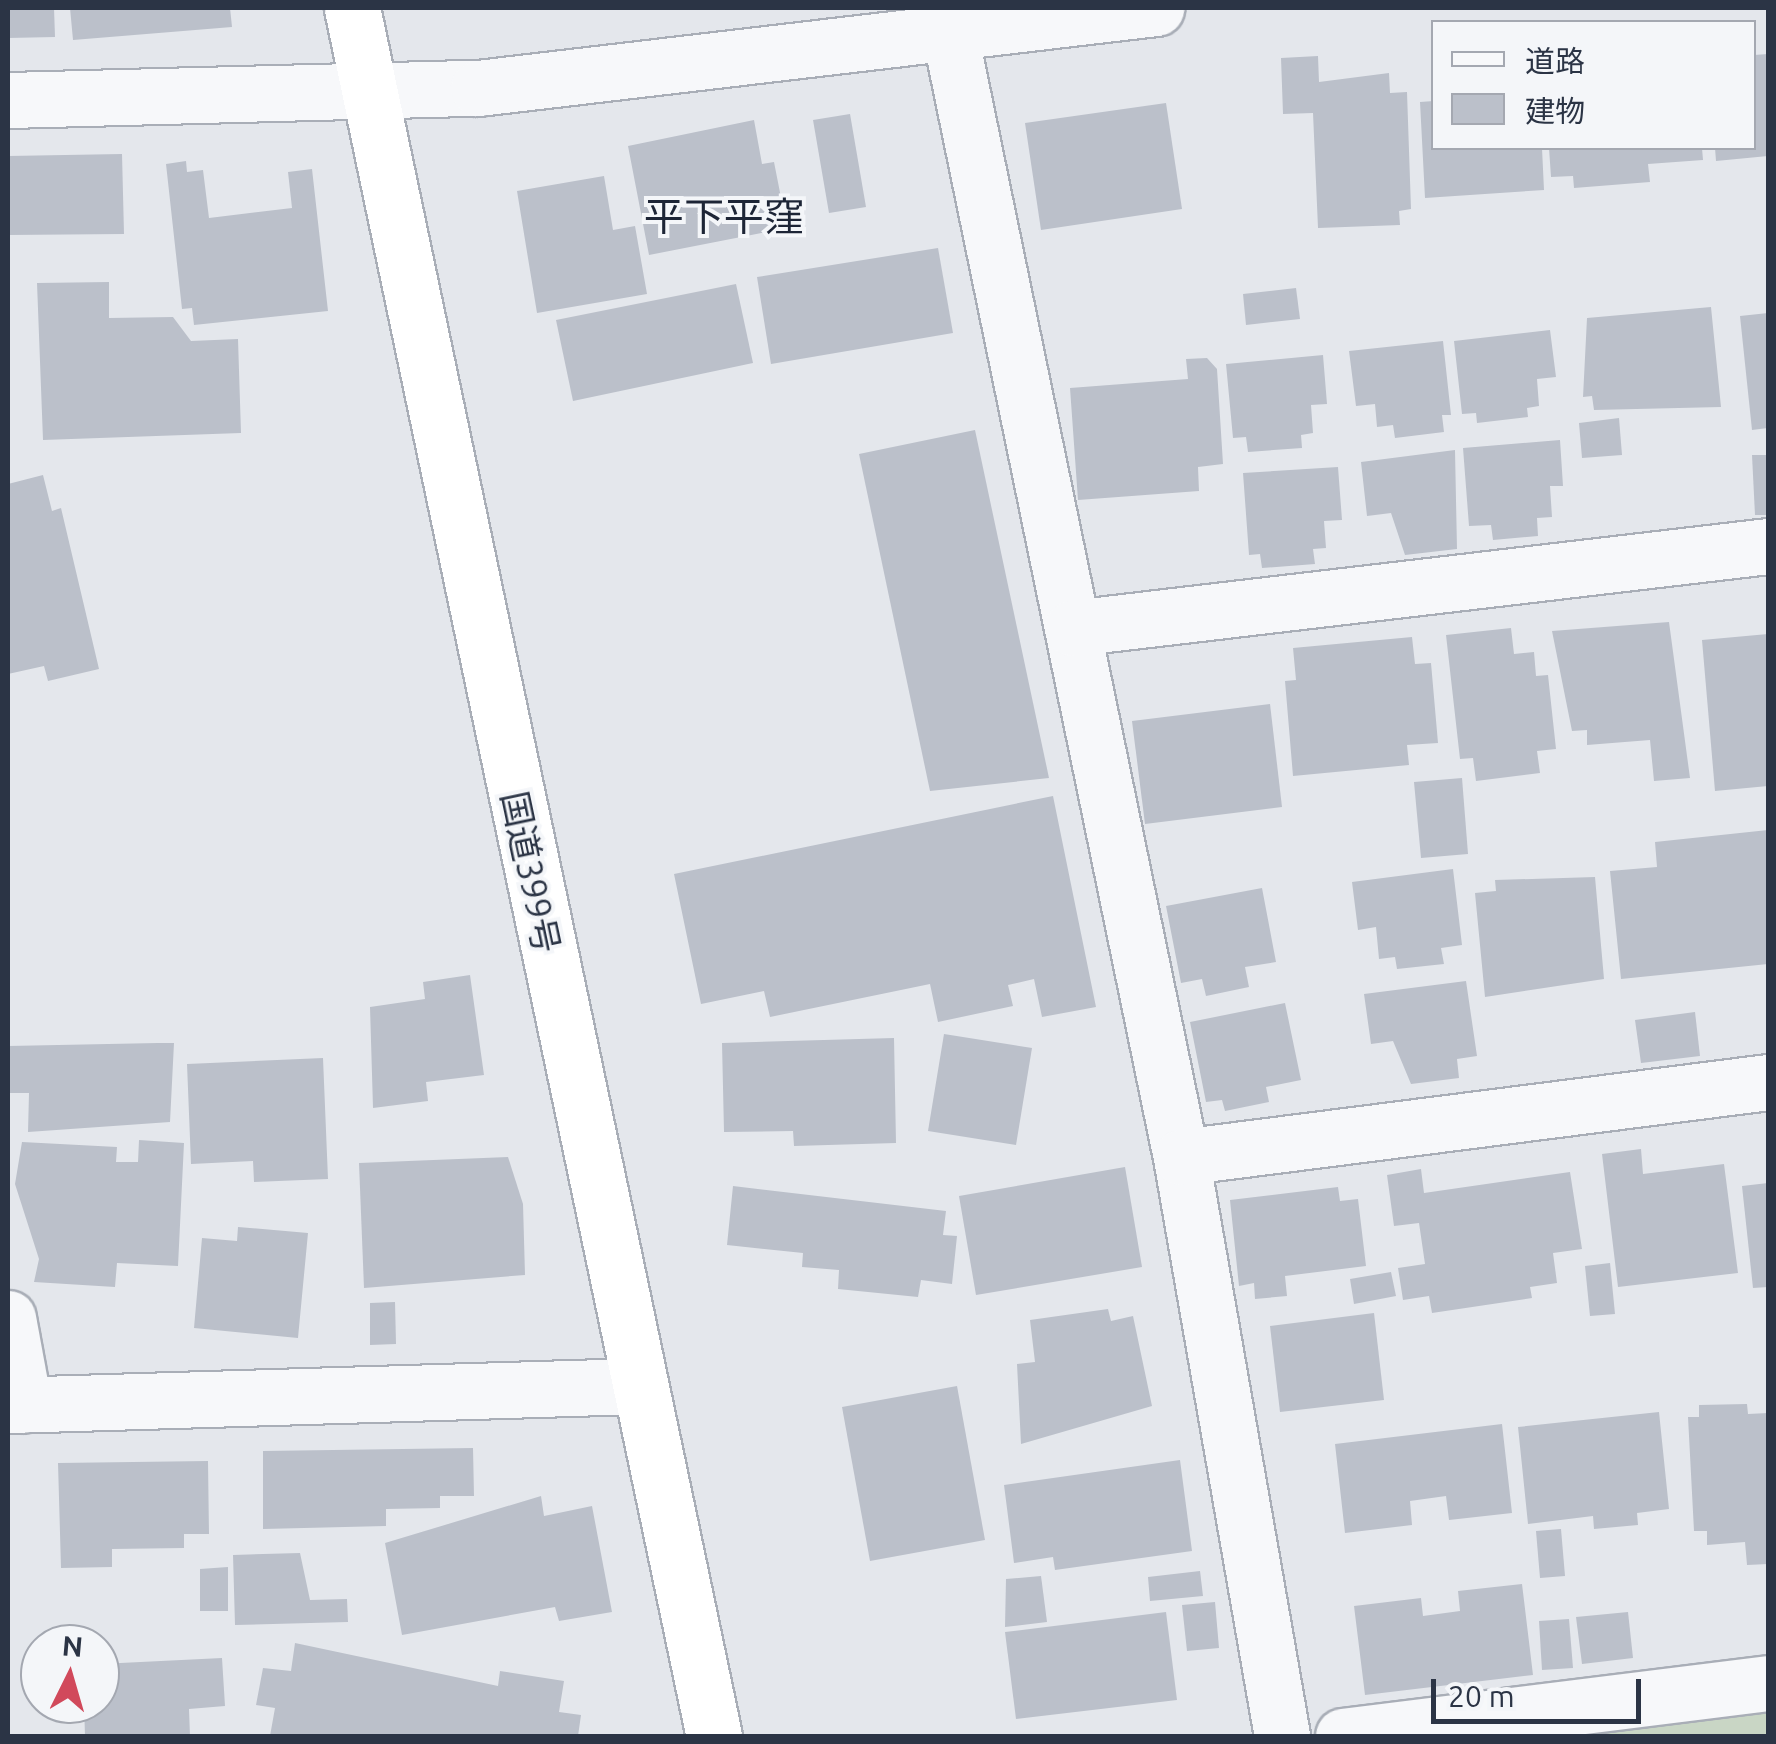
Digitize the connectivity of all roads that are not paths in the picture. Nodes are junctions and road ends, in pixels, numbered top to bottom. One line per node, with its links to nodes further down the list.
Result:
1 (352, 8): 4 (highway, 国道399号)
2 (1156, 8): 3 (street)
3 (950, 35): 4 (street); 7 (street)
4 (368, 92): 5 (street); 11 (highway, 国道399号)
5 (8, 100)
6 (1768, 546): 7 (street)
7 (1072, 628): 9 (street)
8 (1768, 1082): 9 (street)
9 (1180, 1156): 15 (street)
10 (8, 1318): 12 (street)
11 (638, 1386): 12 (street); 14 (highway, 国道399号)
12 (16, 1405)
13 (1768, 1683): 16 (street)
14 (714, 1736)
15 (1282, 1736)
16 (1343, 1736)

